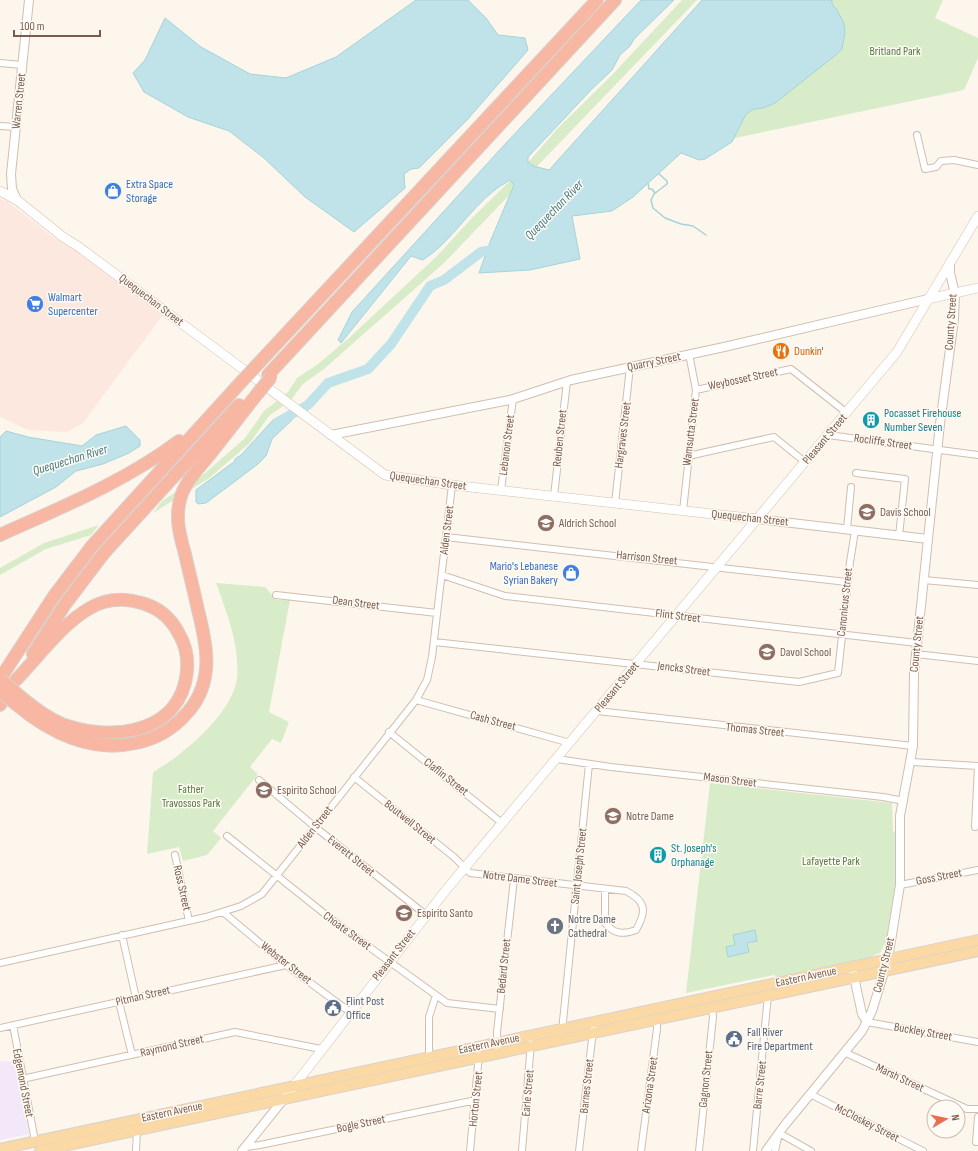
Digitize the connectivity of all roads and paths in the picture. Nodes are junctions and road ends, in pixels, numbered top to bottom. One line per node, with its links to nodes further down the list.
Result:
1 (29, 0): 5 (street, Warren Street)
2 (597, 0): 24 (highway, bridge)
3 (615, 0): 21 (highway)
4 (0, 63): 5 (street)
5 (22, 65): 7 (street, Warren Street)
6 (0, 126): 7 (street)
7 (16, 127): 11 (street, Warren Street)
8 (916, 135): 9 (street)
9 (978, 165)
10 (0, 191): 11 (main road, Quequechan Street)
11 (17, 200): 25 (main road, Quequechan Street)
12 (978, 216): 13 (main road, Pleasant Street)
13 (950, 263): 15 (street, County Street); 16 (main road, Pleasant Street)
14 (978, 288): 15 (main road, Quarry Street)
15 (955, 294): 16 (main road, Quarry Street); 27 (street, County Street)
16 (928, 299): 17 (street, Quarry Street); 23 (main road, Pleasant Street)
17 (689, 354): 18 (street, Quarry Street); 20 (street, Wamsutta Street)
18 (630, 367): 19 (street, Quarry Street); 36 (street, Hargraves Street)
19 (566, 381): 22 (street, Quarry Street); 35 (street, Reuben Street)
20 (696, 390): 23 (street, Weybosset Street); 29 (street, Wamsutta Street)
21 (256, 392): 60 (highway); 63 (highway)
22 (513, 399): 25 (street, Quarry Street); 34 (street, Lebanon Street)
23 (846, 413): 26 (main road, Pleasant Street)
24 (204, 422): 40 (highway); 59 (highway)
25 (330, 435): 32 (main road, Quequechan Street)
26 (828, 435): 27 (street, Rocliffe Street); 30 (main road, Pleasant Street)
27 (937, 449): 28 (street, Rocliffe Street); 43 (street, County Street)
28 (978, 455)
29 (688, 456): 30 (street); 37 (street, Wamsutta Street)
30 (805, 462): 38 (main road, Pleasant Street)
31 (856, 473): 42 (street)
32 (452, 485): 34 (main road, Quequechan Street); 41 (street, Alden Street)
33 (851, 487): 39 (street, Canonicus Street)
34 (501, 490): 35 (main road, Quequechan Street)
35 (554, 496): 36 (main road, Quequechan Street)
36 (615, 503): 37 (main road, Quequechan Street)
37 (683, 511): 38 (main road, Quequechan Street)
38 (758, 519): 39 (street, Quequechan Street); 44 (main road, Pleasant Street)
39 (851, 530): 42 (street, Quequechan Street); 47 (street, Canonicus Street)
40 (0, 535)
41 (446, 536): 44 (street, Harrison Street); 45 (street, Alden Street)
42 (899, 536): 43 (street, Quequechan Street)
43 (928, 539): 46 (street, County Street)
44 (718, 566): 47 (street, Harrison Street); 51 (main road, Pleasant Street)
45 (442, 575): 50 (street, Alden Street); 51 (street, Flint Street)
46 (924, 580): 48 (street); 54 (street, County Street)
47 (847, 582): 52 (street, Canonicus Street)
48 (978, 585)
49 (276, 595): 50 (street, Dean Street)
50 (437, 614): 53 (street, Alden Street)
51 (676, 616): 52 (street, Flint Street); 57 (main road, Pleasant Street)
52 (842, 634): 54 (street, Flint Street); 58 (street, Canonicus Street)
53 (434, 642): 57 (street, Jencks Street); 62 (street, Alden Street)
54 (917, 643): 55 (street, County Street)
55 (916, 654): 56 (street); 68 (street, County Street)
56 (978, 661)
57 (637, 663): 58 (street, Jencks Street); 65 (main road, Pleasant Street)
58 (838, 673)
59 (0, 679): 63 (highway, bridge)
60 (16, 680): 63 (highway); 64 (highway)
61 (0, 691): 63 (highway, bridge)
62 (416, 700): 66 (street, Alden Street); 67 (street, Cash Street)
63 (19, 702)
64 (0, 705)
65 (596, 711): 67 (main road, Pleasant Street); 68 (street, Thomas Street)
66 (389, 732): 73 (street, Alden Street); 76 (street, Claflin Street)
67 (570, 743): 69 (main road, Pleasant Street)
68 (913, 746): 70 (street, County Street)
69 (557, 759): 71 (street, Mason Street); 76 (main road, Pleasant Street)
70 (912, 762): 72 (street); 75 (street, County Street)
71 (590, 764): 75 (street, Mason Street); 86 (street, Saint Joseph Street)
72 (978, 766): 78 (street)
73 (354, 777): 77 (street, Alden Street); 81 (street, Boutwell Street)
74 (259, 780): 77 (street, Everett Street)
75 (904, 801): 85 (street, County Street)
76 (502, 823): 81 (main road, Pleasant Street)
77 (315, 827): 83 (street, Alden Street); 89 (street, Everett Street)
78 (975, 827)
79 (226, 836): 83 (street, Choate Street)
80 (175, 855): 90 (street, Ross Street)
81 (464, 868): 84 (street, Notre Dame Street); 89 (main road, Pleasant Street)
82 (978, 870): 85 (street, Goss Street)
83 (276, 876): 88 (street, Alden Street); 95 (street, Choate Street)
84 (514, 879): 86 (street, Notre Dame Street); 105 (street, Bedard Street)
85 (900, 885): 94 (street, County Street)
86 (577, 886): 87 (street, Notre Dame Street); 113 (street, Saint Joseph Street)
87 (605, 889): 87 (street)
88 (223, 912): 90 (street, Alden Street); 97 (street, Webster Street)
89 (426, 915): 95 (main road, Pleasant Street)
90 (189, 921): 91 (street, Alden Street)
91 (122, 935): 96 (street, Alden Street); 102 (street)
92 (978, 940): 94 (main road, Eastern Avenue)
93 (978, 951): 98 (main road, Eastern Avenue)
94 (888, 959): 98 (street, County Street); 99 (main road, Eastern Avenue)
95 (390, 962): 101 (street, Choate Street); 106 (main road, Pleasant Street)
96 (0, 963)
97 (286, 965): 102 (street, Pitman Street); 106 (street, Webster Street)
98 (886, 970): 99 (main road, Eastern Avenue); 109 (street, County Street)
99 (853, 972): 100 (main road, Eastern Avenue); 108 (main road, Eastern Avenue); 109 (street, County Street)
100 (768, 995): 104 (main road, Eastern Avenue); 143 (street, Barre Street)
101 (436, 996): 105 (street, Choate Street); 121 (street)
102 (136, 998): 103 (street, Pitman Street)
103 (119, 1002): 110 (street, Pitman Street); 120 (street)
104 (712, 1007): 107 (main road, Eastern Avenue); 142 (street, Gagnon Street)
105 (500, 1009): 116 (street, Bedard Street)
106 (350, 1012): 117 (main road, Pleasant Street)
107 (657, 1019): 112 (main road, Eastern Avenue); 141 (street, Arizona Street)
108 (594, 1022): 112 (street, Barnes Street); 113 (main road, Eastern Avenue)
109 (867, 1022): 115 (street, Buckley Street); 119 (street, County Street)
110 (12, 1025): 111 (street, Pitman Street); 122 (street, Edgemond Street)
111 (0, 1028)
112 (592, 1033): 113 (main road, Eastern Avenue); 140 (street, Barnes Street)
113 (563, 1034): 114 (main road, Eastern Avenue)
114 (530, 1041): 116 (main road, Eastern Avenue); 139 (street, Earle Street)
115 (978, 1042)
116 (498, 1048): 118 (main road, Eastern Avenue)
117 (321, 1049): 120 (street, Raymond Street); 123 (main road, Pleasant Street)
118 (478, 1052): 121 (main road, Eastern Avenue); 125 (main road, Eastern Avenue); 126 (street, Horton Street)
119 (844, 1052): 124 (street, County Street); 127 (street, Marsh Street)
120 (132, 1055): 122 (street, Raymond Street)
121 (429, 1057): 123 (main road, Eastern Avenue)
122 (22, 1079): 131 (street, Edgemond Street)
123 (292, 1086): 125 (main road, Pleasant Street); 131 (main road, Eastern Avenue)
124 (810, 1094): 130 (street, County Street); 147 (street, McCloskey Street)
125 (282, 1100): 129 (main road, Eastern Avenue); 135 (street, Pleasant Street)
126 (476, 1100): 135 (street, Bogle Street); 138 (street, Horton Street)
127 (978, 1110)
128 (978, 1116): 132 (street)
129 (137, 1130): 133 (main road, Eastern Avenue); 137 (street)
130 (779, 1133): 144 (street, County Street); 145 (street); 146 (street)
131 (35, 1141): 134 (main road, Eastern Avenue)
132 (976, 1142)
133 (76, 1147): 136 (main road, Eastern Avenue)
134 (0, 1149)
135 (244, 1149)
136 (40, 1151)
137 (136, 1151)
138 (470, 1151)
139 (522, 1151)
140 (579, 1151)
141 (641, 1151)
142 (699, 1151)
143 (753, 1151)
144 (766, 1151)
145 (775, 1151)
146 (811, 1151)
147 (923, 1151)

